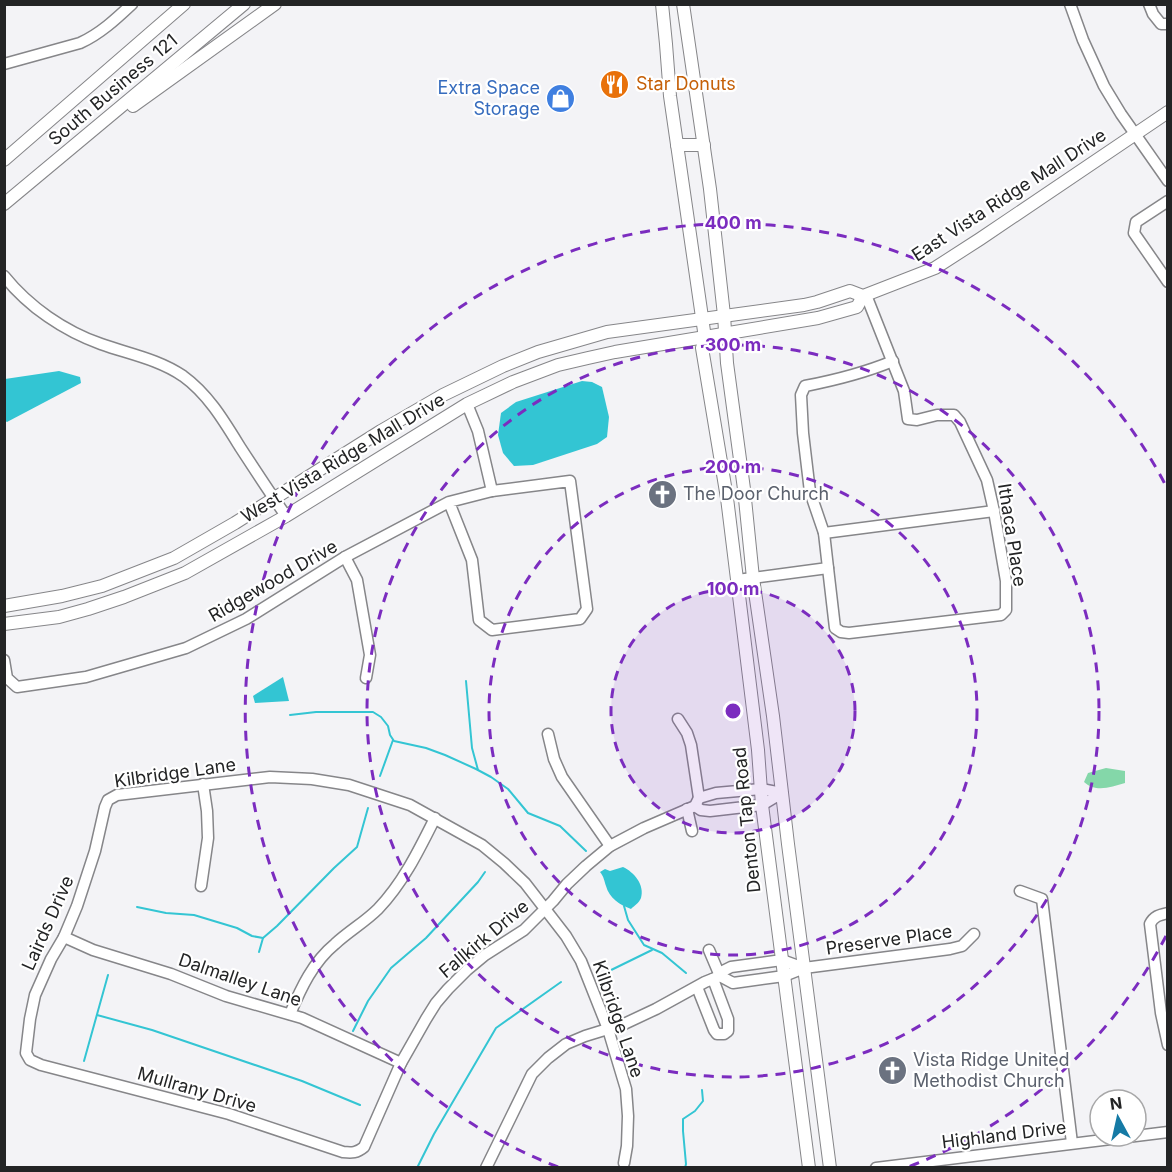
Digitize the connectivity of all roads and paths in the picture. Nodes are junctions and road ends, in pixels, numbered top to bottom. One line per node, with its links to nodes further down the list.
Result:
1 (132, 4): 10 (street)
2 (184, 4): 16 (main road, South Business 121)
3 (244, 4): 15 (main road, South Business 121)
4 (275, 4): 15 (main road)
5 (662, 4): 13 (main road, Denton Tap Road)
6 (682, 4): 14 (main road, Denton Tap Road)
7 (1070, 4): 12 (street)
8 (1149, 4): 9 (street)
9 (1164, 24)
10 (4, 64)
11 (1167, 112): 12 (main road, East Vista Ridge Mall Drive)
12 (1136, 135): 17 (street); 22 (main road, East Vista Ridge Mall Drive)
13 (677, 145): 14 (main road); 24 (main road, Denton Tap Road)
14 (704, 145): 23 (main road, Denton Tap Road)
15 (61, 157): 19 (main road, South Business 121)
16 (4, 160)
17 (1167, 181)
18 (1167, 201): 21 (street)
19 (4, 204)
20 (4, 276): 31 (street)
21 (1167, 282)
22 (865, 295): 23 (main road, East Vista Ridge Mall Drive); 25 (main road, East Vista Ridge Mall Drive); 27 (street, Ithaca Place)
23 (724, 315): 24 (main road, East Vista Ridge Mall Drive); 25 (main road, Denton Tap Road)
24 (702, 319): 26 (main road, Denton Tap Road); 28 (main road, West Vista Ridge Mall Drive)
25 (725, 334): 26 (main road, East Vista Ridge Mall Drive); 38 (main road, Denton Tap Road)
26 (705, 338): 29 (main road, West Vista Ridge Mall Drive); 39 (main road, Denton Tap Road)
27 (893, 361): 33 (street, Ithaca Place); 35 (street)
28 (466, 383): 29 (main road); 31 (main road, West Vista Ridge Mall Drive)
29 (467, 404): 30 (street); 34 (main road, West Vista Ridge Mall Drive)
30 (492, 490): 32 (street, Ridgewood Drive); 32 (street, Ridgewood Drive)
31 (274, 499): 34 (street); 40 (main road, West Vista Ridge Mall Drive)
32 (449, 502): 36 (street, Ridgewood Drive)
33 (994, 512): 35 (street); 37 (street, Ithaca Place)
34 (286, 516): 41 (main road, West Vista Ridge Mall Drive)
35 (825, 533): 37 (street)
36 (345, 557): 42 (street, Ridgewood Drive); 43 (street)
37 (828, 568): 38 (street)
38 (753, 578): 39 (street); 48 (main road, Denton Tap Road)
39 (737, 580): 47 (main road, Denton Tap Road)
40 (4, 606)
41 (4, 624)
42 (4, 660)
43 (366, 678)
44 (678, 719): 50 (street)
45 (548, 734): 54 (street)
46 (203, 784): 49 (street, Kilbridge Lane); 52 (street, Kilbridge Lane); 55 (street)
47 (761, 789): 48 (street, Fallkirk Drive); 50 (street, Fallkirk Drive); 51 (main road, Denton Tap Road)
48 (782, 793): 51 (street); 63 (main road, Denton Tap Road)
49 (108, 800): 60 (street, Lairds Drive)
50 (694, 805): 51 (street); 53 (street); 54 (street, Fallkirk Drive)
51 (762, 805): 62 (main road, Denton Tap Road)
52 (435, 818): 57 (street, Kilbridge Lane); 67 (street)
53 (692, 831)
54 (610, 846): 57 (street, Fallkirk Drive)
55 (201, 886)
56 (1020, 891): 73 (street)
57 (545, 909): 68 (street, Kilbridge Lane); 71 (street, Fallkirk Drive)
58 (1167, 914): 69 (street)
59 (974, 934): 63 (street, Preserve Place)
60 (64, 937): 67 (street, Dalmalley Lane); 70 (street, Lairds Drive)
61 (709, 950): 65 (street)
62 (782, 960): 63 (street); 64 (main road, Denton Tap Road); 65 (street)
63 (804, 968): 64 (street); 78 (main road, Denton Tap Road)
64 (784, 976): 65 (street); 77 (main road, Denton Tap Road)
65 (716, 978): 66 (street); 66 (street)
66 (697, 987): 68 (street)
67 (290, 1014): 71 (street, Dalmalley Lane)
68 (608, 1029): 75 (street, Kilbridge Lane); 76 (street)
69 (1167, 1045)
70 (30, 1060): 74 (street, Mullrany Drive)
71 (401, 1063): 74 (street, Fallkirk Drive)
72 (1167, 1132): 73 (street, Highland Drive)
73 (1072, 1143): 79 (street, Highland Drive)
74 (354, 1153)
75 (624, 1163)
76 (486, 1167)
77 (809, 1167)
78 (830, 1167)
79 (876, 1167)

